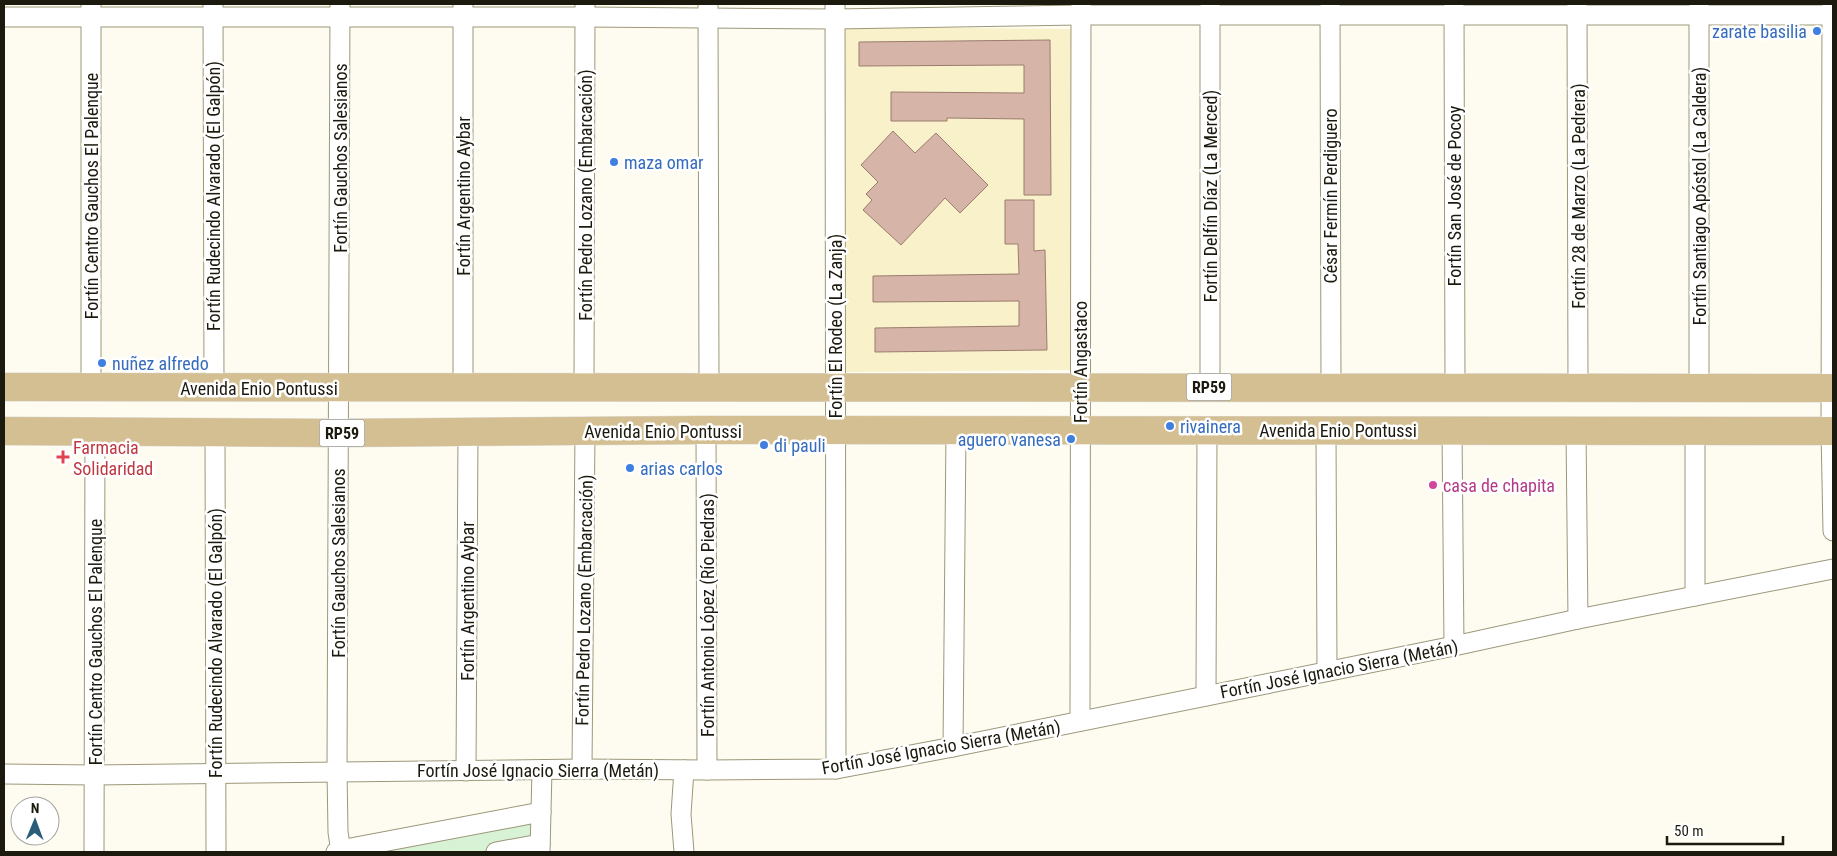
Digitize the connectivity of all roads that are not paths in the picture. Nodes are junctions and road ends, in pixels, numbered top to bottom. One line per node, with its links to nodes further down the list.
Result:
1 (1699, 9): 9 (street); 13 (street); 28 (street, Fortín Santiago Apóstol (La Caldera))
2 (91, 10): 10 (street); 15 (street); 23 (street, Fortín Centro Gauchos El Palenque)
3 (463, 10): 4 (street); 11 (street); 30 (street, Fortín Argentino Aybar)
4 (585, 10): 12 (street); 17 (street, Fortín Pedro Lozano (Embarcación))
5 (1080, 10): 6 (street); 14 (street); 20 (street, Fortín Angastaco)
6 (1210, 10): 7 (street); 21 (street, Fortín Delfín Díaz (La Merced))
7 (1330, 10): 8 (street); 25 (street, César Fermín Perdiguero)
8 (1454, 10): 9 (street); 26 (street, Fortín San José de Pocoy)
9 (1578, 10): 27 (street, Fortín 28 de Marzo (La Pedrera))
10 (213, 11): 11 (street); 16 (street, Fortín Rudecindo Alvarado (El Galpón))
11 (340, 11): 24 (street, Fortín Gauchos Salesianos)
12 (708, 11): 14 (street); 18 (street)
13 (1832, 11): 29 (street)
14 (835, 12): 19 (street, Fortín El Rodeo (La Zanja))
15 (4, 17)
16 (214, 387): 23 (main road, Avenida Enio Pontussi / RP59); 24 (main road, Avenida Enio Pontussi / RP59)
17 (584, 387): 18 (main road, Avenida Enio Pontussi / RP59); 30 (main road, Avenida Enio Pontussi / RP59)
18 (709, 387): 19 (main road, Avenida Enio Pontussi / RP59)
19 (835, 387): 20 (main road, Avenida Enio Pontussi / RP59); 32 (street, Fortín El Rodeo (La Zanja))
20 (1081, 387): 21 (main road, Avenida Enio Pontussi / RP59); 39 (street, Fortín Angastaco)
21 (1210, 387): 25 (main road, Avenida Enio Pontussi / RP59)
22 (4, 388): 23 (main road, Avenida Enio Pontussi / RP59)
23 (91, 388)
24 (340, 388): 30 (main road, Avenida Enio Pontussi / RP59); 46 (street, Fortín Gauchos Salesianos)
25 (1331, 388): 26 (main road, Avenida Enio Pontussi / RP59)
26 (1455, 388): 27 (main road, Avenida Enio Pontussi / RP59)
27 (1578, 388): 28 (main road, Avenida Enio Pontussi / RP59)
28 (1699, 388): 29 (main road, Avenida Enio Pontussi / RP59)
29 (1832, 388): 42 (street)
30 (463, 389)
31 (706, 430): 32 (main road, Avenida Enio Pontussi / RP59); 37 (main road, Avenida Enio Pontussi / RP59); 60 (street, Fortín Antonio López (Río Piedras))
32 (836, 430): 38 (main road, Avenida Enio Pontussi / RP59); 57 (street, Fortín El Rodeo (La Zanja))
33 (1326, 430): 34 (main road, Avenida Enio Pontussi / RP59); 40 (main road, Avenida Enio Pontussi / RP59); 52 (street)
34 (1452, 430): 41 (main road, Avenida Enio Pontussi / RP59); 51 (street)
35 (1695, 430): 41 (main road, Avenida Enio Pontussi / RP59); 42 (main road, Avenida Enio Pontussi / RP59); 49 (street)
36 (4, 431): 43 (main road, Avenida Enio Pontussi / RP59)
37 (585, 431): 44 (main road, Avenida Enio Pontussi / RP59); 56 (street, Fortín Pedro Lozano (Embarcación))
38 (956, 431): 39 (main road, Avenida Enio Pontussi / RP59); 55 (street)
39 (1080, 431): 40 (main road, Avenida Enio Pontussi / RP59); 54 (street, Fortín Angastaco)
40 (1207, 431): 53 (street)
41 (1576, 431): 50 (street)
42 (1832, 431): 47 (street)
43 (95, 432): 45 (main road, Avenida Enio Pontussi / RP59); 65 (street, Fortín Centro Gauchos El Palenque)
44 (468, 432): 46 (main road, Avenida Enio Pontussi / RP59); 62 (street, Fortín Argentino Aybar)
45 (215, 433): 46 (main road, Avenida Enio Pontussi / RP59); 63 (street, Fortín Rudecindo Alvarado (El Galpón))
46 (339, 433): 61 (street, Fortín Gauchos Salesianos)
47 (1833, 531)
48 (1833, 569): 49 (street, Fortín José Ignacio Sierra (Metán))
49 (1695, 596): 50 (street, Fortín José Ignacio Sierra (Metán))
50 (1578, 619): 51 (street, Fortín José Ignacio Sierra (Metán))
51 (1454, 646): 52 (street, Fortín José Ignacio Sierra (Metán))
52 (1327, 671): 53 (street, Fortín José Ignacio Sierra (Metán))
53 (1206, 696): 54 (street, Fortín José Ignacio Sierra (Metán))
54 (1080, 721): 55 (street, Fortín José Ignacio Sierra (Metán))
55 (954, 746): 57 (street, Fortín José Ignacio Sierra (Metán))
56 (582, 768): 58 (street, Fortín José Ignacio Sierra (Metán)); 59 (street, Fortín José Ignacio Sierra (Metán))
57 (836, 769): 60 (street, Fortín José Ignacio Sierra (Metán))
58 (542, 770): 62 (street, Fortín José Ignacio Sierra (Metán)); 66 (street)
59 (684, 770): 60 (street, Fortín José Ignacio Sierra (Metán)); 72 (street)
60 (707, 770)
61 (337, 771): 62 (street, Fortín José Ignacio Sierra (Metán)); 63 (street, Fortín José Ignacio Sierra (Metán)); 68 (street, Fortín Gauchos Salesianos)
62 (466, 771)
63 (216, 773): 65 (street, Fortín José Ignacio Sierra (Metán)); 70 (street, Fortín Rudecindo Alvarado (El Galpón))
64 (4, 774): 65 (street, Fortín José Ignacio Sierra (Metán))
65 (94, 775): 69 (street, Fortín Centro Gauchos El Palenque)
66 (541, 812): 67 (street); 68 (street)
67 (540, 848): 71 (street)
68 (339, 851)
69 (94, 852)
70 (216, 852)
71 (496, 852)
72 (684, 852)

